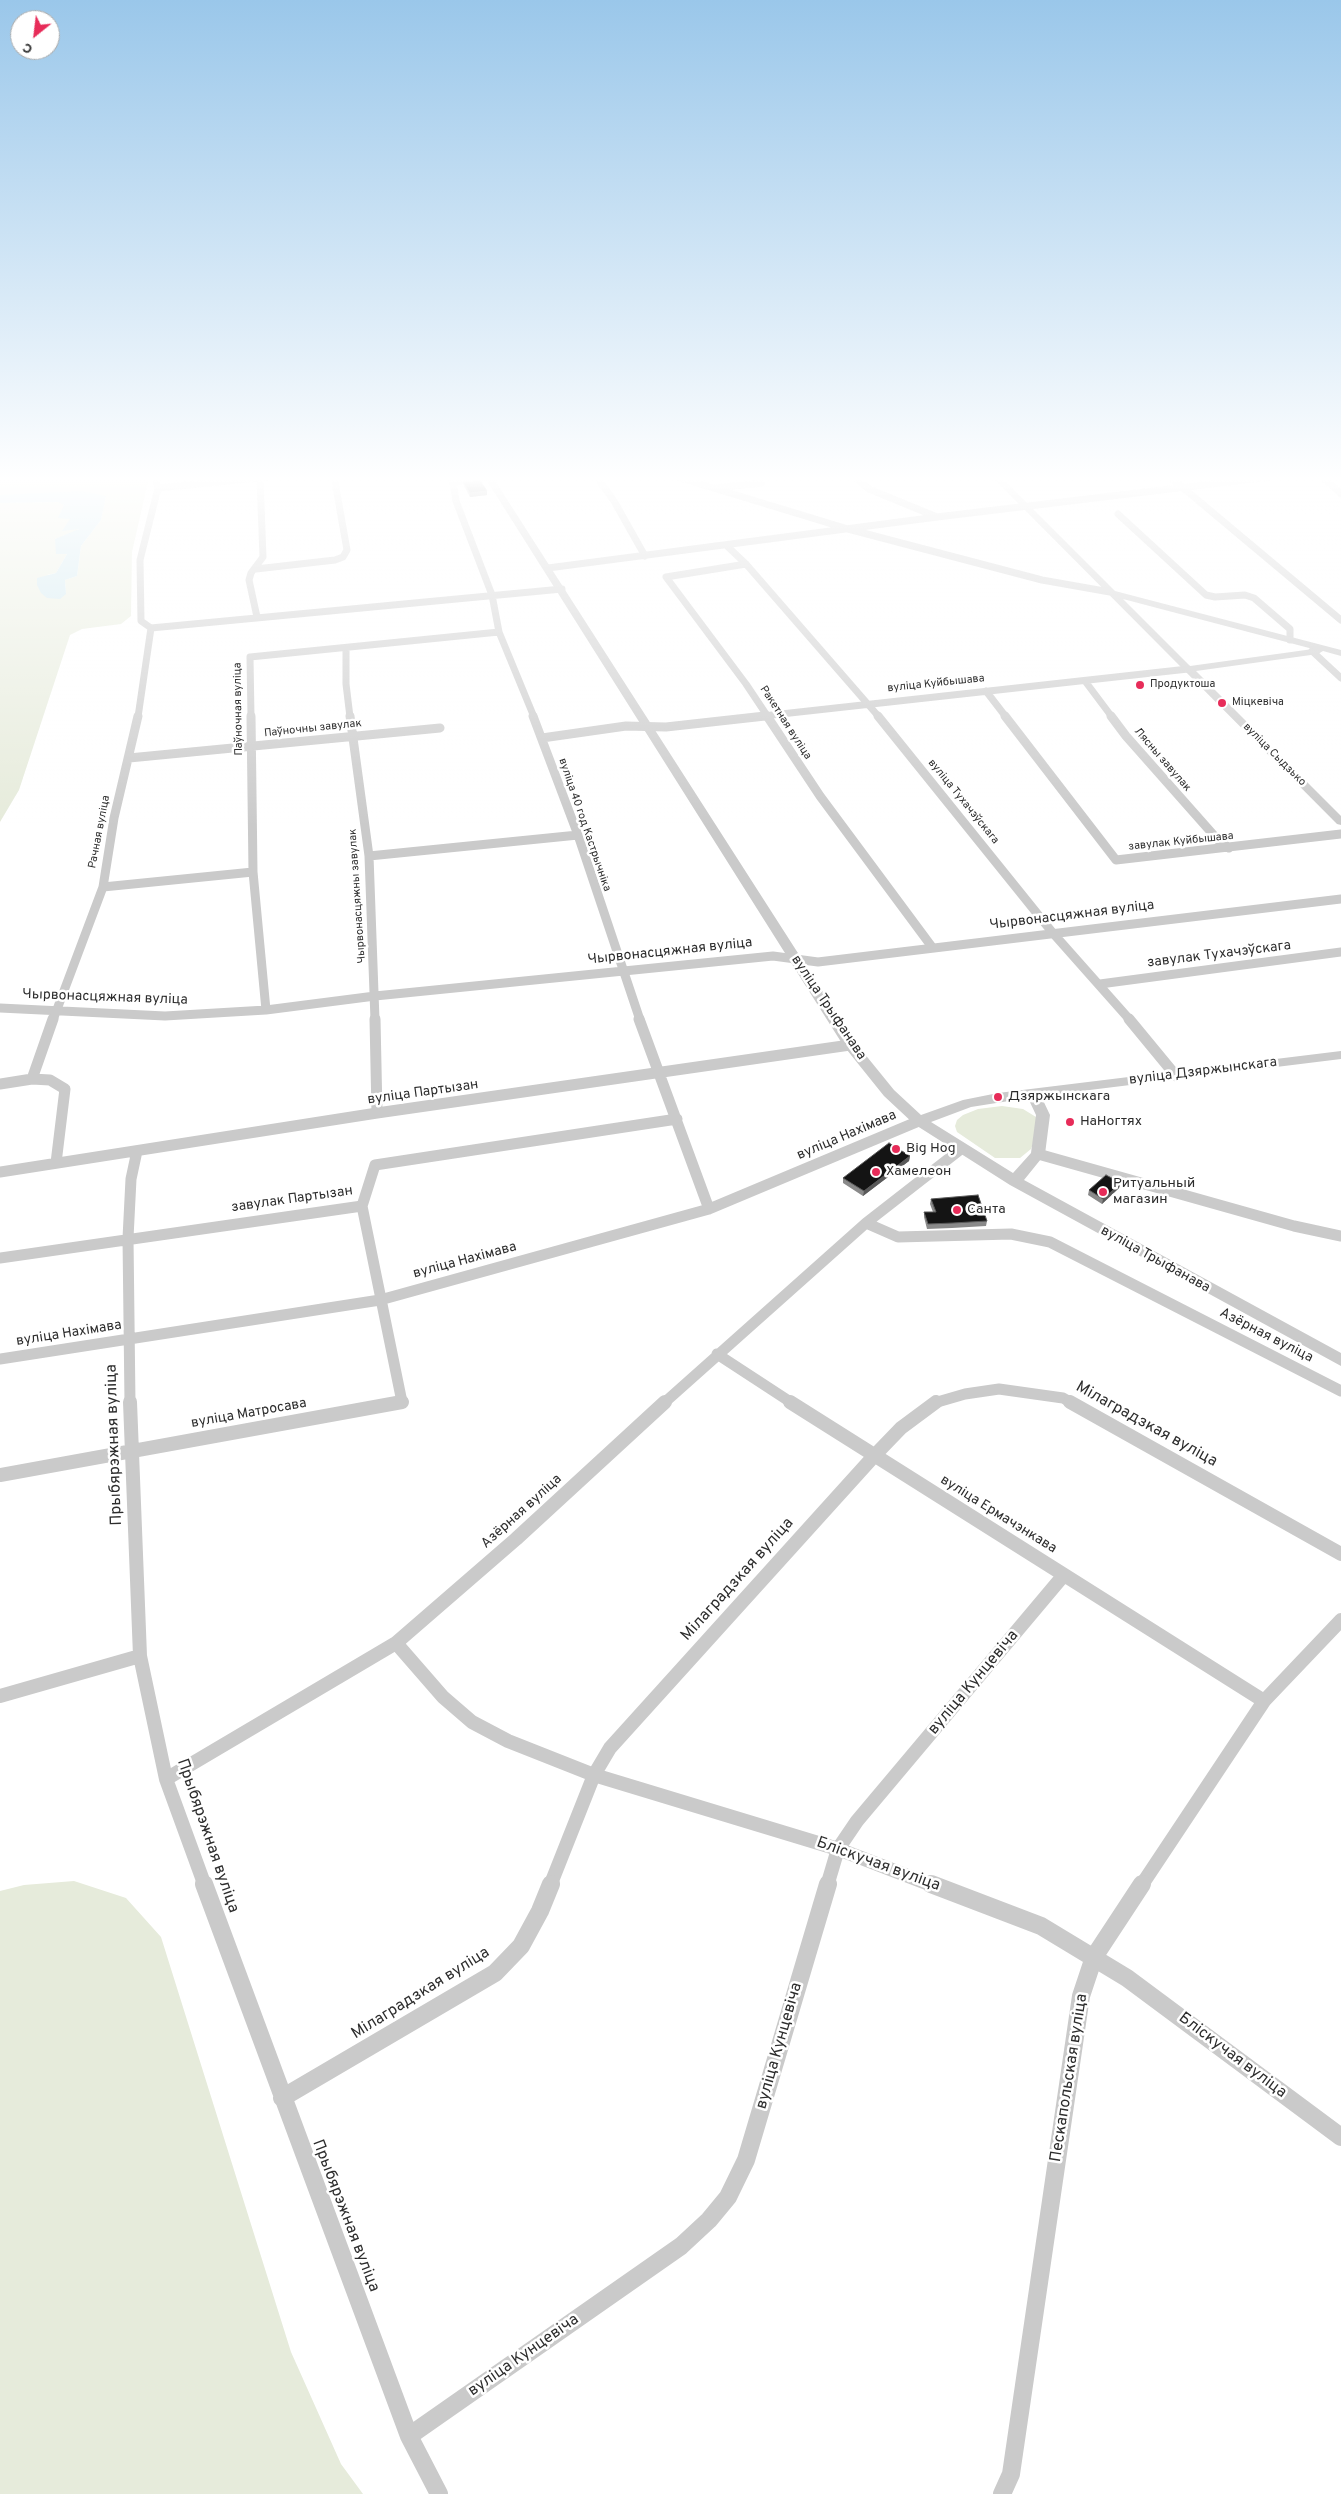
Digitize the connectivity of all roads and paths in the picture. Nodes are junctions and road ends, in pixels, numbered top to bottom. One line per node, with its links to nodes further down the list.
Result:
1 (141, 592): 14 (street)
2 (252, 592): 12 (street)
3 (522, 592): 11 (street)
4 (564, 592): 26 (street, вуліца Трыфанава)
5 (678, 592): 25 (street, Ракетная вуліца)
6 (771, 592): 24 (street, вуліца Тухачэўскага)
7 (1110, 592): 20 (street, вуліца Сыдзько)
8 (1111, 592): 16 (street)
9 (1203, 592): 16 (street)
10 (1308, 592): 13 (street)
11 (492, 595): 12 (street); 15 (street, вуліца 40 год Кастрычніка)
12 (257, 617): 14 (street)
13 (1341, 620)
14 (151, 628): 31 (street, Рачная вуліца)
15 (499, 632): 17 (street, Паўночная вуліца); 29 (street, вуліца 40 год Кастрычніка)
16 (1290, 640): 19 (street)
17 (346, 648): 28 (street, Чырвонасцяжны завулак); 30 (street, Паўночная вуліца)
18 (1312, 651): 19 (street, вуліца Куйбышава); 20 (street, вуліца Куйбышава); 21 (street)
19 (1337, 652)
20 (1188, 669): 22 (street, вуліца Куйбышава); 32 (street, вуліца Сыдзько)
21 (1341, 678)
22 (1085, 681): 23 (street, вуліца Куйбышава); 35 (street, Лясны завулак)
23 (986, 691): 24 (street, вуліца Куйбышава); 35 (street, завулак Куйбышава)
24 (869, 705): 25 (street, вуліца Куйбышава); 40 (street, вуліца Тухачэўскага)
25 (766, 716): 26 (street, вуліца Куйбышава); 41 (street, Ракетная вуліца)
26 (650, 727): 29 (street, вуліца Куйбышава); 43 (street, вуліца Трыфанава)
27 (440, 728): 28 (street, Паўночны завулак)
28 (353, 736): 30 (street, Паўночны завулак); 36 (street, Чырвонасцяжны завулак)
29 (542, 738): 34 (street, вуліца 40 год Кастрычніка)
30 (251, 747): 31 (street, Паўночны завулак); 37 (street, Паўночная вуліца)
31 (128, 758): 38 (street, Рачная вуліца)
32 (1341, 822)
33 (1341, 834): 35 (street, завулак Куйбышава)
34 (578, 835): 36 (street); 44 (street, вуліца 40 год Кастрычніка)
35 (1228, 848)
36 (369, 856): 46 (street, Чырвонасцяжны завулак)
37 (253, 872): 38 (street); 48 (street, Паўночная вуліца)
38 (103, 887): 49 (street, Рачная вуліца)
39 (1341, 898): 40 (street, Чырвонасцяжная вуліца)
40 (1052, 932): 41 (street, Чырвонасцяжная вуліца); 45 (street, вуліца Тухачэўскага)
41 (932, 947): 43 (street, Чырвонасцяжная вуліца)
42 (1341, 952): 45 (street, завулак Тухачэўскага)
43 (795, 959): 44 (street, Чырвонасцяжная вуліца); 50 (street, вуліца Трыфанава)
44 (621, 970): 46 (street, Чырвонасцяжная вуліца); 52 (street, вуліца 40 год Кастрычніка)
45 (1100, 984): 53 (street, вуліца Тухачэўскага)
46 (375, 996): 48 (street, Чырвонасцяжная вуліца); 57 (street, Чырвонасцяжны завулак)
47 (0, 1008): 49 (street, Чырвонасцяжная вуліца)
48 (266, 1010): 49 (street, Чырвонасцяжная вуліца)
49 (56, 1011): 54 (street, Рачная вуліца)
50 (850, 1046): 52 (street, вуліца Партызан); 59 (street, вуліца Трыфанава)
51 (1341, 1055): 53 (street, вуліца Дзяржынскага)
52 (657, 1073): 57 (street, вуліца Партызан); 58 (street, вуліца 40 год Кастрычніка)
53 (1176, 1076): 56 (street, вуліца Дзяржынскага)
54 (32, 1079): 55 (street); 63 (street)
55 (0, 1084)
56 (1032, 1092): 59 (street, вуліца Дзяржынскага); 62 (street)
57 (376, 1113): 61 (street, вуліца Партызан)
58 (677, 1119): 66 (street, завулак Партызан); 67 (street, вуліца 40 год Кастрычніка)
59 (919, 1121): 60 (street, вуліца Трыфанава); 67 (street, вуліца Нахімава)
60 (961, 1149): 65 (street, вуліца Трыфанава); 68 (street, Азёрная вуліца)
61 (137, 1151): 63 (street, вуліца Партызан); 70 (street, Прыбярэжная вуліца)
62 (1038, 1154): 65 (street); 69 (street)
63 (56, 1163): 64 (street, вуліца Партызан)
64 (0, 1172)
65 (1015, 1181): 76 (street, вуліца Трыфанава)
66 (362, 1206): 70 (street, завулак Партызан); 72 (street)
67 (709, 1209): 72 (street, вуліца Нахімава)
68 (866, 1223): 74 (street, Азёрная вуліца); 77 (street, Азёрная вуліца)
69 (1341, 1236)
70 (128, 1238): 71 (street, завулак Партызан); 73 (street, Прыбярэжная вуліца)
71 (0, 1258)
72 (380, 1300): 73 (street, вуліца Нахімава); 78 (street, вуліца Матросава)
73 (129, 1340): 75 (street, вуліца Нахімава); 78 (street, Прыбярэжная вуліца)
74 (718, 1354): 79 (street, вуліца Ермачэнкава); 84 (street, Азёрная вуліца)
75 (0, 1359)
76 (1341, 1360)
77 (1341, 1391)
78 (131, 1451): 80 (street, вуліца Матросава); 85 (street, Прыбярэжная вуліца)
79 (874, 1456): 81 (street, Мілаградзкая вуліца); 82 (street, вуліца Ермачэнкава); 88 (street, Мілаградзкая вуліца)
80 (0, 1475)
81 (1341, 1554)
82 (1064, 1576): 87 (street, вуліца Ермачэнкава); 90 (street, вуліца Кунцевіча)
83 (1341, 1620): 87 (street, Пескапольская вуліца)
84 (396, 1643): 88 (street, Бліскучая вуліца); 89 (street, Азёрная вуліца)
85 (140, 1656): 86 (street); 89 (street, Прыбярэжная вуліца)
86 (0, 1696)
87 (1264, 1701): 91 (street, Пескапольская вуліца)
88 (594, 1775): 90 (street, Бліскучая вуліца); 92 (street, Мілаградзкая вуліца)
89 (166, 1780): 92 (street, Прыбярэжная вуліца)
90 (838, 1849): 91 (street, Бліскучая вуліца); 94 (street, вуліца Кунцевіча)
91 (1094, 1957): 93 (street, Бліскучая вуліца); 96 (street, Пескапольская вуліца)
92 (282, 2098): 94 (street, Прыбярэжная вуліца)
93 (1341, 2137)
94 (409, 2436): 95 (street, Прыбярэжная вуліца)
95 (439, 2494)
96 (1002, 2494)

